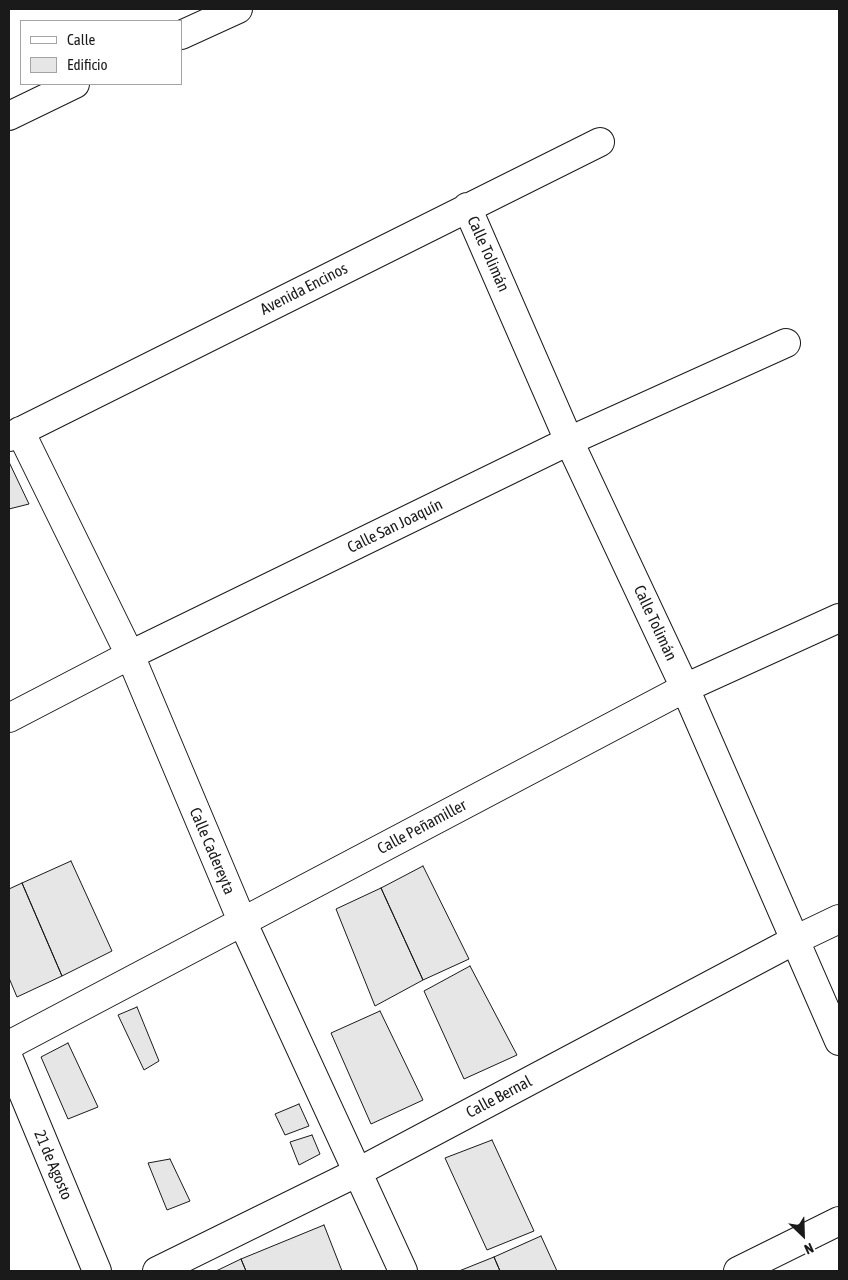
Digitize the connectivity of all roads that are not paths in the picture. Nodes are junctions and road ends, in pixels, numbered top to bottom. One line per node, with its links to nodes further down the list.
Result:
1 (238, 9): 2 (street)
2 (182, 35)
3 (73, 85): 4 (street)
4 (9, 116)
5 (600, 142): 6 (street, Avenida Encinos)
6 (467, 207): 8 (street, Avenida Encinos); 9 (street, Calle Tolimán)
7 (786, 343): 9 (street, Calle San Joaquín)
8 (14, 434): 11 (street, Calle Cadereyta)
9 (569, 441): 11 (street, Calle San Joaquín); 12 (street, Calle Tolimán)
10 (839, 618): 12 (street, Calle Peñamiller)
11 (130, 655): 13 (street, Calle San Joaquín); 15 (street, Calle Cadereyta)
12 (685, 688): 15 (street, Calle Peñamiller); 16 (street, Calle Tolimán)
13 (9, 718)
14 (839, 919): 16 (street, Calle Bernal)
15 (242, 921): 18 (street, Calle Peñamiller); 20 (street, Calle Cadereyta)
16 (794, 940): 17 (street, Calle Tolimán); 20 (street, Calle Bernal)
17 (839, 1042)
18 (9, 1045)
19 (9, 1058): 22 (street, 21 de Agosto)
20 (356, 1173): 23 (street, Calle Bernal); 24 (street, Calle Cadereyta)
21 (839, 1221): 25 (street)
22 (97, 1271)
23 (157, 1271)
24 (403, 1271)
25 (738, 1271)

